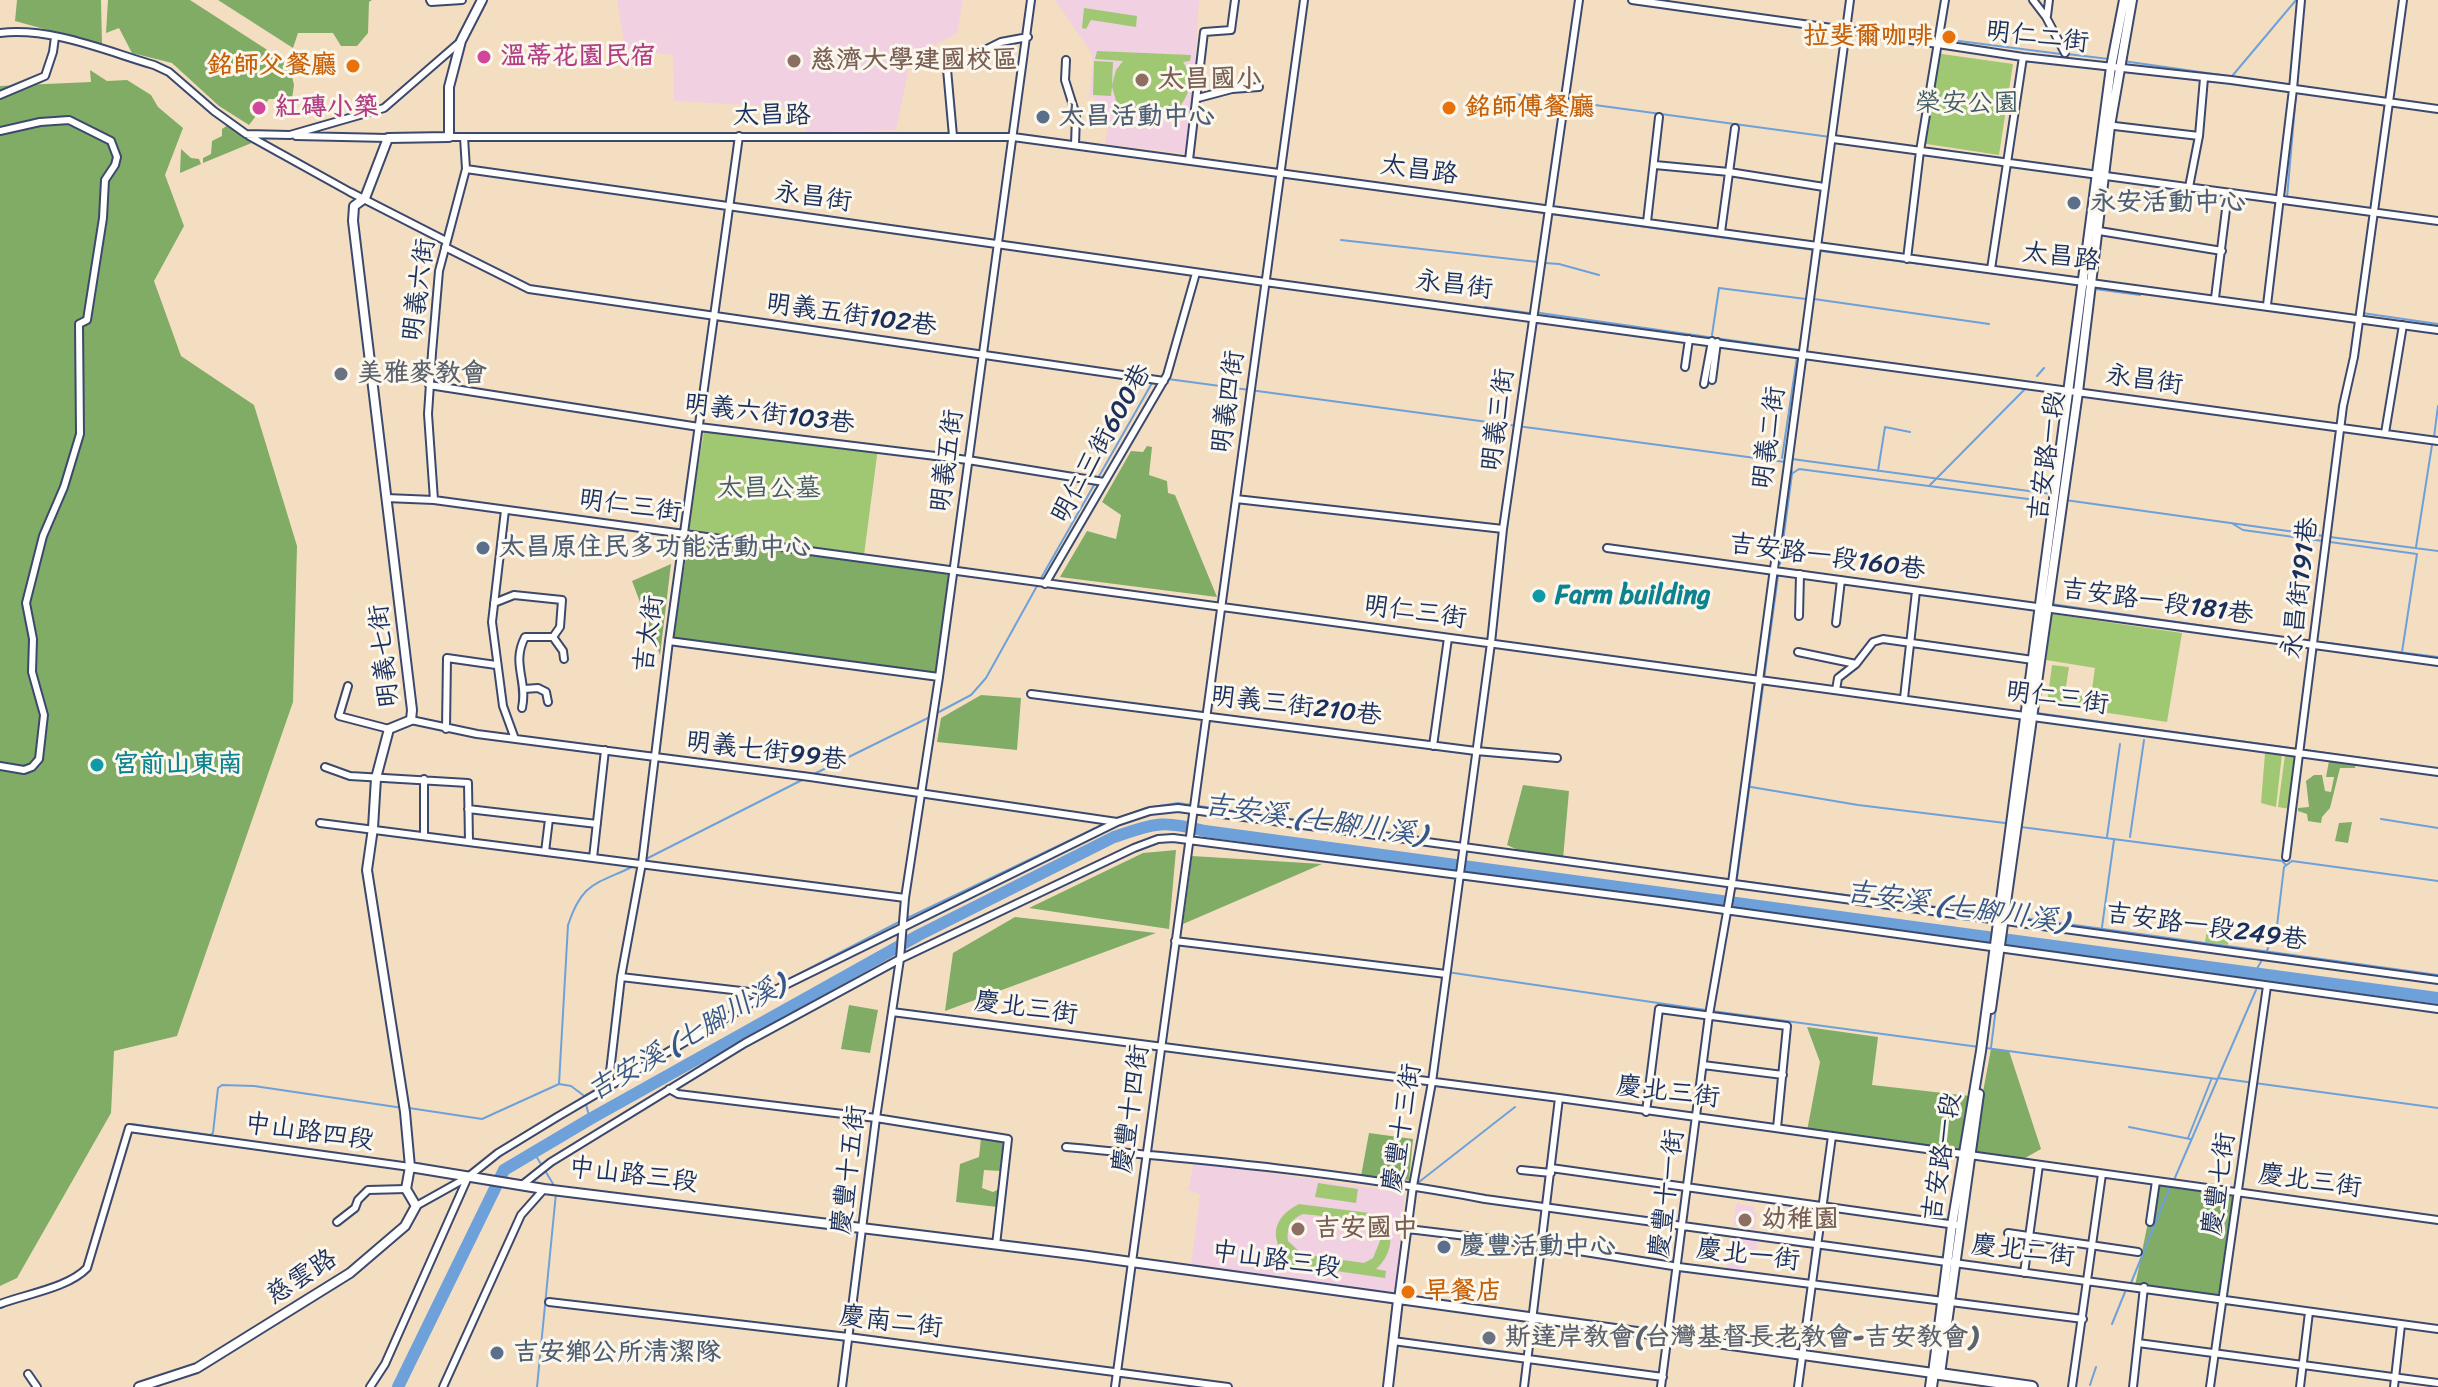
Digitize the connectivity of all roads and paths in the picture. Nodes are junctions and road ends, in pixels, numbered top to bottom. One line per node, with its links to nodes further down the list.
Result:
1 (430, 0): 2 (street)
2 (462, 0)
3 (482, 0): 22 (street)
4 (1031, 0): 21 (street, 明義五街)
5 (1235, 0): 32 (street)
6 (1304, 0): 56 (street, 明義四街)
7 (1579, 0): 64 (street, 明義三街)
8 (1632, 0): 18 (street, 明仁二街)
9 (1850, 0): 18 (street, 明義二街)
10 (1945, 0): 23 (street)
11 (2033, 0): 17 (street)
12 (2049, 0): 17 (street)
13 (2124, 0): 27 (street, 吉安路一段)
14 (2132, 0): 27 (street, 吉安路一段)
15 (2301, 0): 30 (street)
16 (2403, 0): 33 (street, 永昌街191巷)
17 (2046, 17): 24 (street)
18 (1846, 30): 23 (street, 明仁二街); 48 (street, 明義二街)
19 (0, 33): 20 (street, 明義五街102巷)
20 (55, 37): 31 (street); 39 (street, 明義五街102巷)
21 (1028, 37): 42 (street); 46 (street, 明義五街)
22 (461, 41): 40 (street); 44 (street)
23 (1938, 44): 25 (street, 明仁二街); 50 (street)
24 (2065, 53)
25 (2023, 57): 27 (street, 明仁二街); 52 (street)
26 (1066, 60): 49 (street)
27 (2115, 67): 28 (street, 明仁二街); 36 (street, 吉安路一段)
28 (2204, 78): 30 (street, 明仁二街); 43 (street)
29 (1259, 87): 32 (street)
30 (2293, 89): 33 (street, 明仁二街); 62 (street)
31 (0, 95)
32 (1198, 98): 51 (street)
33 (2388, 102): 34 (street, 明仁二街); 65 (street, 永昌街191巷)
34 (2438, 109)
35 (1659, 117): 53 (street)
36 (2107, 125): 43 (street); 57 (street, 吉安路一段)
37 (1735, 128): 55 (street)
38 (0, 131): 153 (street)
39 (246, 134): 40 (street); 61 (street, 明義五街102巷)
40 (290, 135): 47 (street)
41 (739, 136): 42 (street, 太昌路); 45 (street, 太昌路); 63 (street, 吉太街)
42 (953, 136): 46 (street, 太昌路)
43 (2199, 136): 59 (street)
44 (449, 137): 45 (street, 太昌路); 47 (street, 太昌路)
45 (464, 137): 54 (street, 明義六街)
46 (1013, 137): 49 (street, 太昌路); 71 (street, 明義五街)
47 (388, 138): 61 (street, 明義七街)
48 (1833, 139): 50 (street); 58 (street, 明義二街)
49 (1075, 145): 51 (street, 太昌路)
50 (1920, 151): 52 (street); 74 (street)
51 (1189, 160): 56 (street, 太昌路)
52 (2007, 162): 57 (street); 75 (street)
53 (1655, 165): 55 (street); 67 (street)
54 (466, 169): 63 (street, 永昌街); 70 (street, 明義六街)
55 (1729, 172): 58 (street); 69 (street)
56 (1282, 173): 64 (street, 太昌路); 77 (street, 明義四街)
57 (2101, 175): 59 (street); 68 (street, 吉安路一段)
58 (1824, 187): 72 (street, 明義二街)
59 (2189, 187): 60 (street)
60 (2228, 193): 62 (street); 73 (street)
61 (365, 198): 70 (street, 明義五街102巷); 102 (street, 明義七街)
62 (2279, 199): 65 (street); 80 (street)
63 (731, 206): 71 (street, 永昌街); 81 (street, 吉太街)
64 (1549, 209): 67 (street, 太昌路); 82 (street, 明義三街)
65 (2373, 213): 66 (street); 83 (street, 永昌街191巷)
66 (2438, 221)
67 (1647, 222): 69 (street, 太昌路)
68 (2094, 230): 73 (street); 78 (street, 吉安路一段)
69 (1721, 232): 72 (street, 太昌路)
70 (445, 244): 81 (street, 明義五街102巷); 94 (street, 明義六街)
71 (999, 244): 76 (street, 永昌街); 88 (street, 明義五街)
72 (1815, 245): 74 (street, 太昌路); 89 (street, 明義二街)
73 (2222, 251): 79 (street)
74 (1907, 259): 75 (street, 太昌路)
75 (1991, 269): 78 (street, 太昌路)
76 (1196, 273): 77 (street, 永昌街); 92 (street, 明仁三街600巷)
77 (1265, 282): 82 (street, 永昌街); 103 (street, 明義四街)
78 (2086, 282): 79 (street, 太昌路); 95 (street, 吉安路一段)
79 (2215, 298): 80 (street, 太昌路)
80 (2267, 305): 83 (street, 太昌路)
81 (714, 317): 88 (street, 明義五街102巷); 96 (street, 吉太街)
82 (1535, 317): 86 (street, 永昌街); 106 (street, 明義三街)
83 (2359, 318): 84 (street, 太昌路); 97 (street, 永昌街191巷)
84 (2403, 325): 85 (street, 太昌路); 98 (street)
85 (2438, 330)
86 (1689, 339): 87 (street, 永昌街); 90 (street)
87 (1715, 342): 89 (street, 永昌街); 91 (street); 93 (street)
88 (983, 354): 92 (street, 明義五街102巷); 100 (street, 明義五街)
89 (1802, 355): 95 (street, 永昌街); 109 (street, 明義二街)
90 (1685, 367)
91 (1712, 380)
92 (1164, 381): 101 (street, 明仁三街600巷)
93 (1704, 384)
94 (429, 385): 96 (street, 明義六街103巷); 104 (street, 明義六街)
95 (2074, 392): 97 (street, 永昌街); 117 (street, 吉安路一段)
96 (699, 427): 100 (street, 明義六街103巷); 107 (street, 吉太街)
97 (2341, 428): 98 (street, 永昌街); 125 (street, 永昌街191巷)
98 (2385, 433): 99 (street, 永昌街)
99 (2438, 441)
100 (968, 460): 101 (street, 明義六街103巷); 110 (street, 明義五街)
101 (1104, 482): 113 (street, 明仁三街600巷)
102 (386, 498): 104 (street, 明仁三街); 143 (street, 明義七街)
103 (1236, 499): 106 (street); 116 (street, 明義四街)
104 (434, 500): 105 (street, 明仁三街)
105 (505, 510): 107 (street, 明仁三街); 115 (street)
106 (1503, 529): 124 (street, 明義三街)
107 (684, 534): 110 (street, 明仁三街); 122 (street, 吉太街)
108 (1607, 548): 109 (street, 吉安路一段160巷)
109 (1772, 569): 111 (street, 吉安路一段160巷); 133 (street, 明義二街)
110 (953, 571): 113 (street, 明仁三街); 132 (street, 明義五街)
111 (1800, 574): 112 (street, 吉安路一段160巷); 118 (street)
112 (1841, 580): 114 (street, 吉安路一段160巷); 119 (street)
113 (1040, 583): 116 (street, 明仁三街)
114 (1916, 591): 117 (street, 吉安路一段160巷); 123 (street)
115 (494, 603): 120 (street); 131 (street)
116 (1221, 607): 121 (street, 明仁三街); 142 (street, 明義四街)
117 (2042, 607): 125 (street, 吉安路一段181巷); 128 (street, 吉安路一段)
118 (1799, 616)
119 (1836, 623)
120 (553, 637): 127 (street); 135 (street)
121 (1448, 638): 124 (street, 明仁三街); 147 (street)
122 (669, 641): 132 (street); 151 (street, 吉太街)
123 (1911, 642): 128 (street); 130 (street); 138 (street)
124 (1491, 643): 133 (street, 明仁三街); 149 (street, 明義三街)
125 (2314, 646): 129 (street, 吉安路一段181巷); 150 (street, 永昌街191巷)
126 (1798, 652): 130 (street)
127 (564, 659)
128 (2036, 660): 141 (street, 吉安路一段)
129 (2438, 662)
130 (1856, 664): 136 (street)
131 (496, 665): 145 (street); 146 (street)
132 (939, 677): 158 (street, 明義五街)
133 (1759, 679): 136 (street, 明仁三街); 175 (street, 明義二街)
134 (348, 686): 144 (street)
135 (524, 689): 139 (street); 140 (street)
136 (1836, 690): 138 (street, 明仁三街)
137 (1031, 694): 142 (street, 明義三街210巷)
138 (1904, 698): 141 (street, 明仁三街)
139 (548, 702)
140 (522, 708)
141 (2029, 715): 150 (street, 明仁三街); 178 (street, 吉安路一段)
142 (1206, 716): 147 (street, 明義三街210巷); 160 (street, 明義四街)
143 (411, 720): 144 (street, 明義七街); 145 (street, 明義七街99巷)
144 (389, 729): 156 (street, 明義七街)
145 (446, 729): 146 (street, 明義七街99巷)
146 (515, 739): 148 (street, 明義七街99巷)
147 (1433, 746): 149 (street, 明義三街210巷)
148 (605, 750): 151 (street, 明義七街99巷); 164 (street)
149 (1476, 751): 152 (street, 明義三街210巷); 169 (street, 明義三街)
150 (2300, 753): 155 (street, 明仁三街); 171 (street, 永昌街191巷)
151 (654, 758): 158 (street, 明義七街99巷); 173 (street, 吉太街)
152 (1557, 758)
153 (0, 766)
154 (325, 767): 156 (street)
155 (2438, 772)
156 (376, 778): 157 (street); 165 (street, 明義七街)
157 (424, 779): 159 (street); 166 (street)
158 (922, 794): 162 (street, 明義七街99巷); 176 (street, 明義五街)
159 (468, 809): 161 (street); 168 (street)
160 (1193, 813): 162 (street, 吉安路一段249巷); 167 (street, 明義四街); 169 (street, 吉安路一段249巷)
161 (549, 819): 164 (street); 170 (street)
162 (1117, 822): 179 (street, 慈雲路)
163 (320, 823): 165 (street)
164 (597, 824): 172 (street)
165 (373, 828): 166 (street); 207 (street, 明義七街)
166 (424, 836): 168 (street)
167 (1188, 839): 174 (street); 180 (street, 慶豐十四街); 182 (street)
168 (469, 842): 170 (street)
169 (1463, 847): 174 (street, 明義三街); 175 (street, 吉安路一段249巷)
170 (545, 852): 172 (street)
171 (2286, 857)
172 (593, 858): 173 (street)
173 (642, 863): 176 (street); 184 (street, 吉太街)
174 (1460, 876): 177 (street); 183 (street, 慶豐十三街)
175 (1732, 883): 177 (street, 明義二街); 178 (street, 吉安路一段249巷)
176 (905, 898): 179 (street, 明義五街)
177 (1726, 911): 181 (street); 190 (street, 慶豐十一街)
178 (2000, 919): 181 (street, 吉安路一段); 185 (street, 吉安路一段249巷)
179 (903, 926): 182 (street, 明義五街); 187 (street, 慈雲路)
180 (1175, 941): 183 (street); 191 (street, 慶豐十四街)
181 (1996, 948): 186 (street); 205 (street, 吉安路一段)
182 (900, 959): 189 (street, 慶豐十五街); 196 (street)
183 (1446, 974): 194 (street, 慶豐十三街)
184 (621, 977): 187 (street); 195 (street, 吉太街)
185 (2438, 980)
186 (2267, 986): 188 (street); 219 (street, 慶豐七街)
187 (767, 994): 195 (street, 慈雲路)
188 (2438, 1009)
189 (892, 1012): 191 (street, 慶北三街); 200 (street, 慶豐十五街)
190 (1709, 1015): 192 (street, 慶豐十一街); 193 (street); 198 (street)
191 (1160, 1047): 194 (street, 慶北三街); 204 (street, 慶豐十四街)
192 (1703, 1065): 193 (street); 199 (street, 慶豐十一街)
193 (1783, 1075): 201 (street)
194 (1432, 1082): 197 (street, 慶北三街); 215 (street, 慶豐十三街)
195 (608, 1089): 211 (street, 慈雲路)
196 (669, 1089): 200 (street); 214 (street)
197 (1559, 1098): 198 (street, 慶北三街); 209 (street)
198 (1646, 1112): 199 (street, 慶北三街)
199 (1697, 1117): 201 (street, 慶北三街); 218 (street, 慶豐十一街)
200 (876, 1118): 228 (street, 慶豐十五街); 234 (street)
201 (1777, 1128): 202 (street, 慶北三街)
202 (1832, 1136): 205 (street, 慶北三街); 222 (street)
203 (1066, 1147): 204 (street, 慶北二街)
204 (1145, 1153): 215 (street, 慶北二街); 237 (street, 慶豐十四街)
205 (1968, 1155): 206 (street, 慶北三街); 226 (street, 吉安路一段)
206 (2039, 1165): 210 (street, 慶北三街); 231 (street)
207 (410, 1167): 211 (street, 中山路四段); 216 (street, 明義七街); 248 (street, 中山路四段)
208 (1521, 1170): 209 (street)
209 (1551, 1171): 218 (street); 221 (street)
210 (2102, 1174): 213 (street, 慶北三街); 233 (street)
211 (468, 1177): 212 (street, 中山路四段); 220 (street, 慈雲路); 270 (street)
212 (484, 1178): 214 (street, 中山路三段)
213 (2156, 1181): 219 (street, 慶北三街); 225 (street)
214 (518, 1184): 217 (street, 中山路三段)
215 (1413, 1186): 221 (street, 慶北二街); 229 (street, 慶豐十三街)
216 (406, 1189): 220 (street); 224 (street)
217 (544, 1189): 228 (street, 中山路三段); 271 (street)
218 (1688, 1189): 222 (street); 227 (street, 慶豐十一街)
219 (2239, 1192): 223 (street, 慶北三街); 246 (street, 慶豐七街)
220 (416, 1206): 269 (street, 慈雲路)
221 (1546, 1206): 227 (street, 慶北二街); 235 (street)
222 (1821, 1207): 226 (street); 232 (street)
223 (2438, 1220)
224 (337, 1222)
225 (2150, 1222)
226 (1953, 1225): 238 (street, 吉安路一段)
227 (1682, 1226): 232 (street, 慶北二街); 239 (street, 慶豐十一街)
228 (864, 1227): 234 (street, 中山路三段); 254 (street, 慶豐十五街)
229 (1408, 1229): 235 (street, 慶北一街); 244 (street, 慶豐十三街)
230 (2008, 1233): 231 (street)
231 (2028, 1236): 233 (street); 240 (street)
232 (1817, 1244): 238 (street, 慶北二街); 242 (street)
233 (2091, 1244): 236 (street); 241 (street)
234 (996, 1245): 237 (street, 中山路三段)
235 (1541, 1245): 239 (street, 慶北一街); 250 (street)
236 (2138, 1252)
237 (1130, 1263): 244 (street, 中山路三段); 262 (street, 慶豐十四街)
238 (1951, 1263): 240 (street, 慶北二街); 245 (street, 吉安路一段)
239 (1679, 1267): 242 (street, 慶北一街); 255 (street, 慶豐十一街)
240 (2024, 1273): 241 (street, 慶北二街)
241 (2088, 1281): 243 (street, 慶北二街); 251 (street)
242 (1813, 1284): 245 (street, 慶北一街); 259 (street)
243 (2144, 1287): 246 (street, 慶北二街); 257 (street)
244 (1398, 1300): 250 (street, 中山路三段); 256 (street, 慶豐十三街)
245 (1946, 1300): 251 (street, 慶北一街); 264 (street, 吉安路一段)
246 (2224, 1301): 249 (street, 慶北二街); 258 (street, 慶豐七街)
247 (549, 1302): 254 (street, 慶南二街)
248 (0, 1304)
249 (2309, 1312): 252 (street, 慶北二街); 261 (street)
250 (1531, 1319): 255 (street, 中山路三段); 260 (street)
251 (2083, 1319): 282 (street)
252 (2401, 1325): 253 (street, 慶北二街); 265 (street)
253 (2438, 1329)
254 (848, 1337): 262 (street, 慶南二街); 272 (street, 慶豐十五街)
255 (1669, 1337): 259 (street, 中山路三段); 266 (street, 慶豐十一街)
256 (1393, 1341): 260 (street); 275 (street, 慶豐十三街)
257 (2138, 1343): 258 (street); 283 (street)
258 (2217, 1353): 261 (street); 284 (street, 慶豐七街)
259 (1803, 1355): 264 (street, 中山路三段); 278 (street)
260 (1527, 1360): 266 (street); 276 (street)
261 (2304, 1364): 265 (street); 285 (street)
262 (1117, 1371): 273 (street, 慶豐十四街); 274 (street, 慶南二街)
263 (28, 1374): 268 (street)
264 (1937, 1374): 279 (main road); 280 (main road); 281 (main road, 中山路三段)
265 (2395, 1376): 267 (street); 286 (street)
266 (1663, 1377): 277 (street, 慶豐十一街)
267 (2438, 1383)
268 (37, 1387)
269 (139, 1387)
270 (370, 1387)
271 (443, 1387)
272 (842, 1387)
273 (1115, 1387)
274 (1228, 1387)
275 (1388, 1387)
276 (1524, 1387)
277 (1661, 1387)
278 (1798, 1387)
279 (1931, 1387)
280 (1939, 1387)
281 (2032, 1387)
282 (2072, 1387)
283 (2133, 1387)
284 (2210, 1387)
285 (2300, 1387)
286 (2394, 1387)

